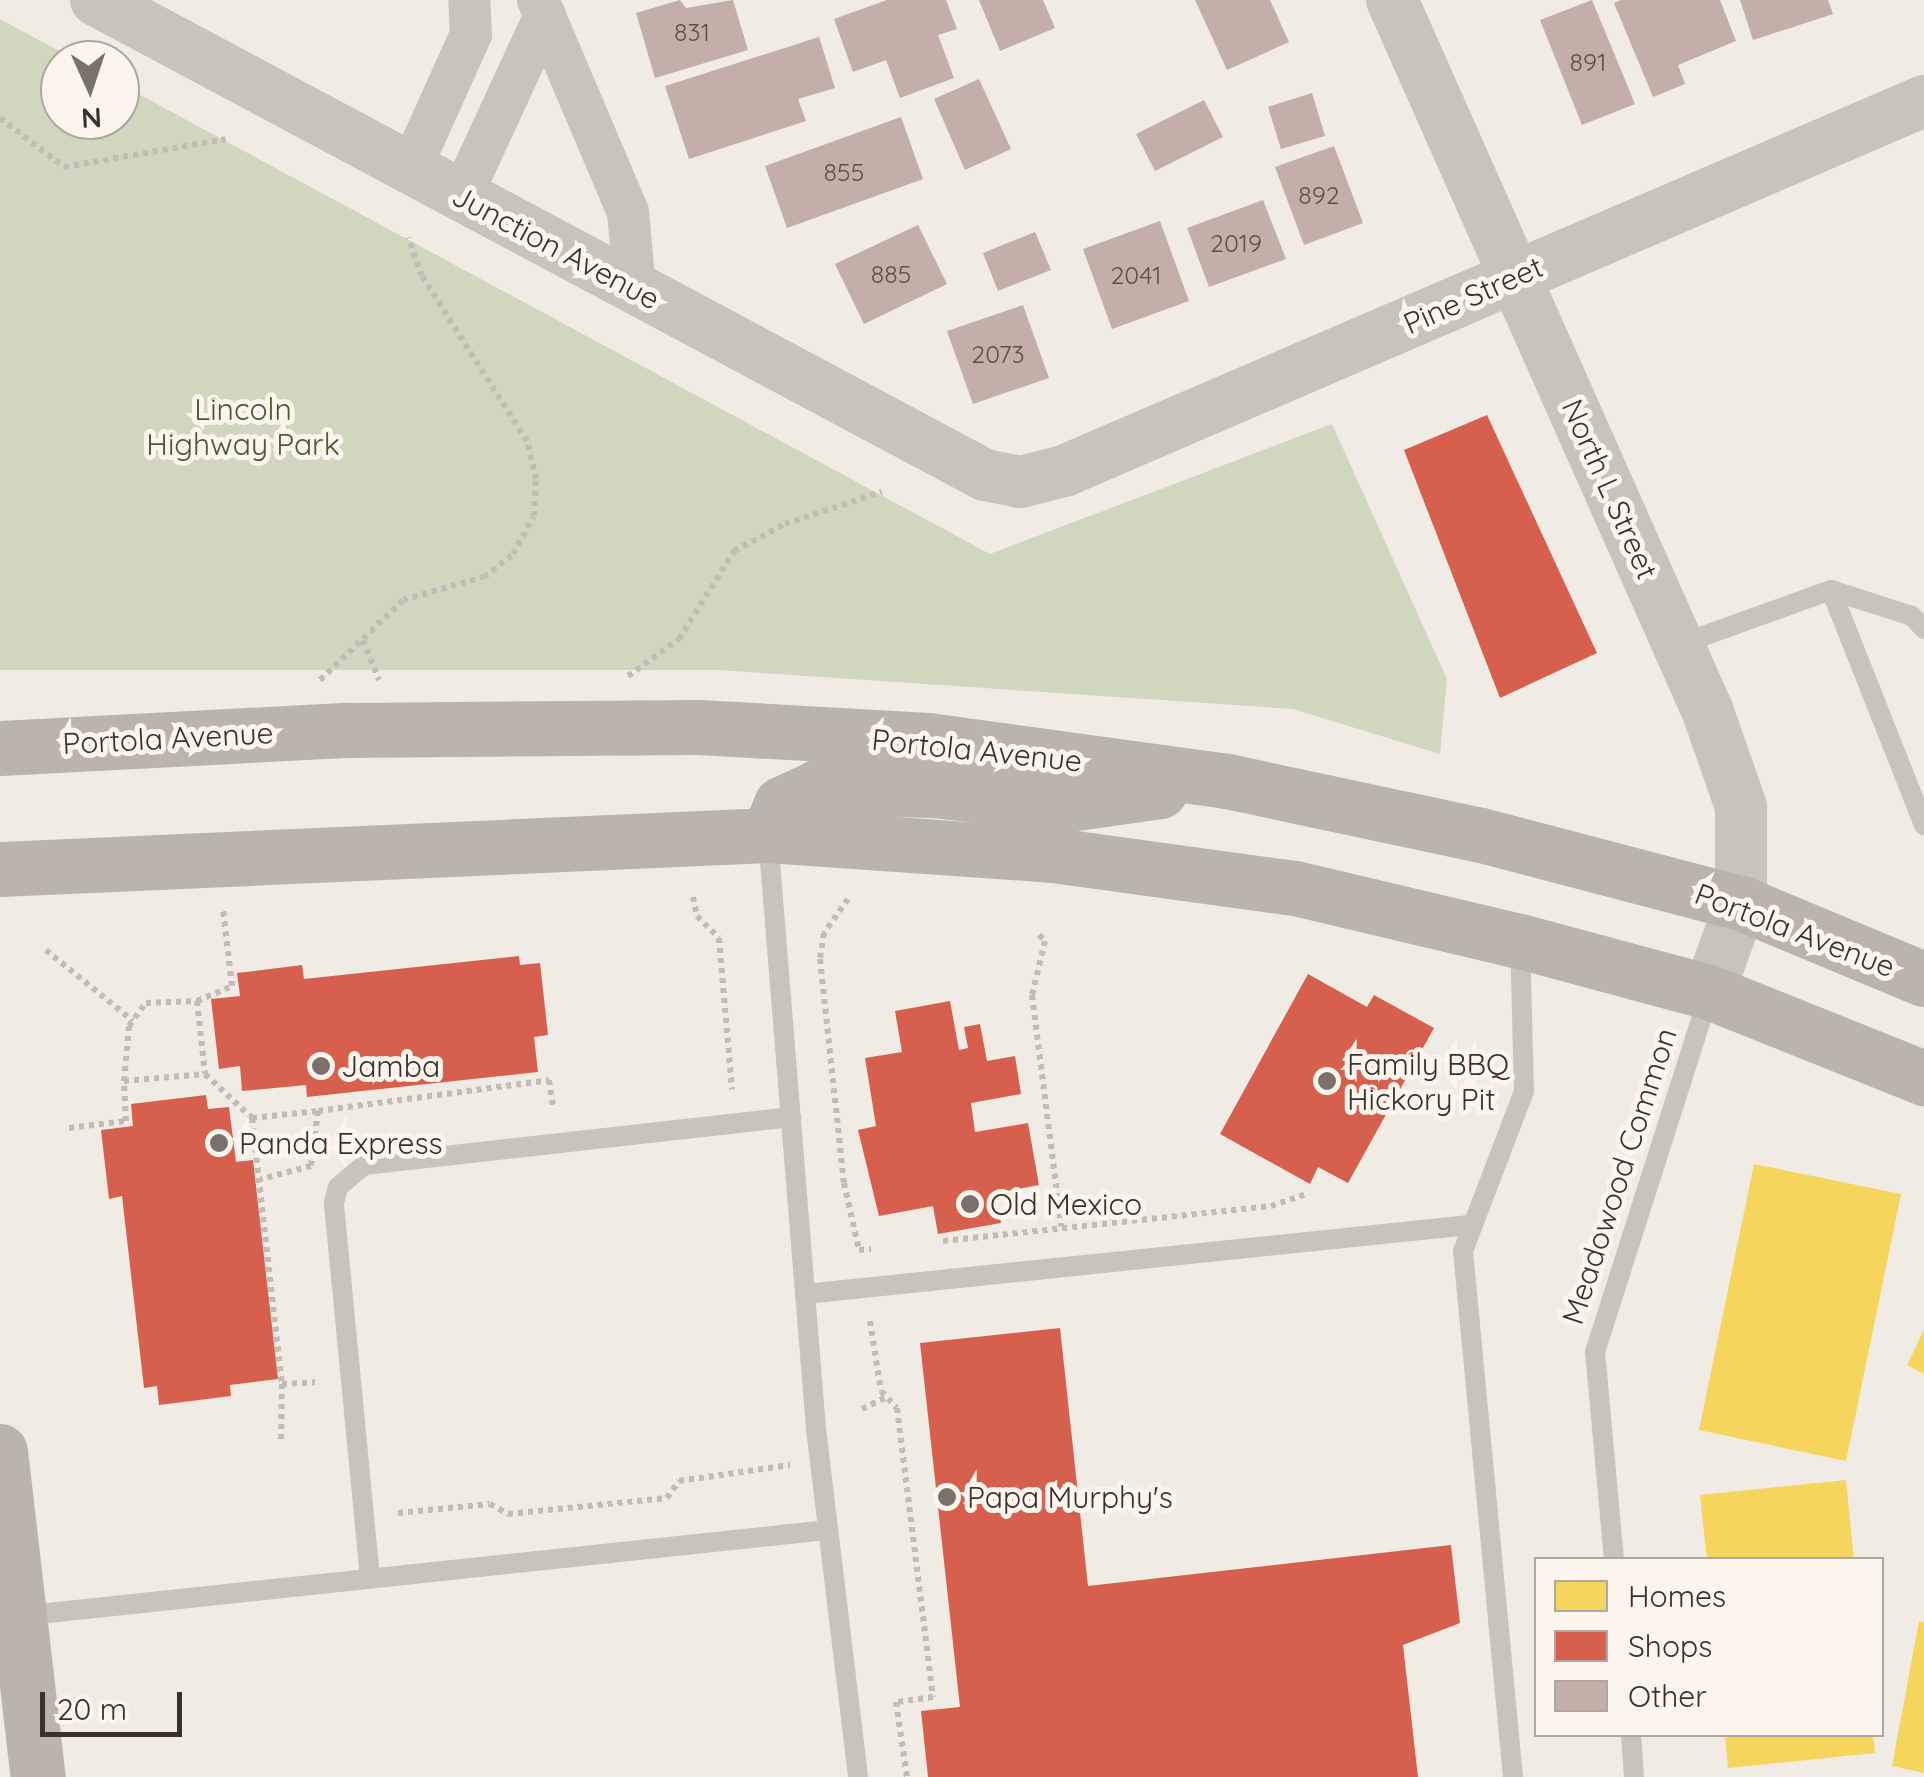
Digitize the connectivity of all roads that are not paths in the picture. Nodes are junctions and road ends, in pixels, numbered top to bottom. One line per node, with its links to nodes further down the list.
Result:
1 (96, 0): 6 (street, Junction Avenue)
2 (469, 0): 6 (street)
3 (1392, 0): 8 (street, North L Street)
4 (542, 8): 7 (street); 9 (street)
5 (1924, 101): 8 (street, Pine Street)
6 (410, 170): 7 (street, Junction Avenue)
7 (462, 195): 9 (street, Junction Avenue)
8 (1515, 277): 10 (street, Pine Street); 13 (street, North L Street)
9 (635, 289): 10 (street, Junction Avenue)
10 (1020, 482)
11 (1831, 590): 12 (lane); 13 (lane); 16 (lane)
12 (1924, 629)
13 (1679, 645): 19 (street, North L Street)
14 (0, 748): 15 (main road, Portola Avenue)
15 (1227, 781): 17 (main road); 19 (main road, Portola Avenue)
16 (1924, 825)
17 (768, 835): 18 (main road); 20 (main road); 24 (lane)
18 (0, 869)
19 (1741, 902): 21 (main road, Portola Avenue); 22 (street, North L Street)
20 (1520, 941): 22 (main road); 25 (lane)
21 (1924, 979)
22 (1709, 992): 23 (main road); 29 (lane, Meadowood Common)
23 (1924, 1078)
24 (791, 1116): 26 (lane); 30 (lane)
25 (1470, 1225): 26 (lane); 35 (lane)
26 (805, 1294): 28 (lane)
27 (0, 1451): 31 (main road)
28 (828, 1530): 30 (lane); 34 (lane)
29 (1614, 1557)
30 (370, 1578): 31 (lane)
31 (20, 1616): 33 (main road)
32 (1630, 1737): 36 (lane)
33 (38, 1777)
34 (858, 1777)
35 (1514, 1777)
36 (1634, 1777)

